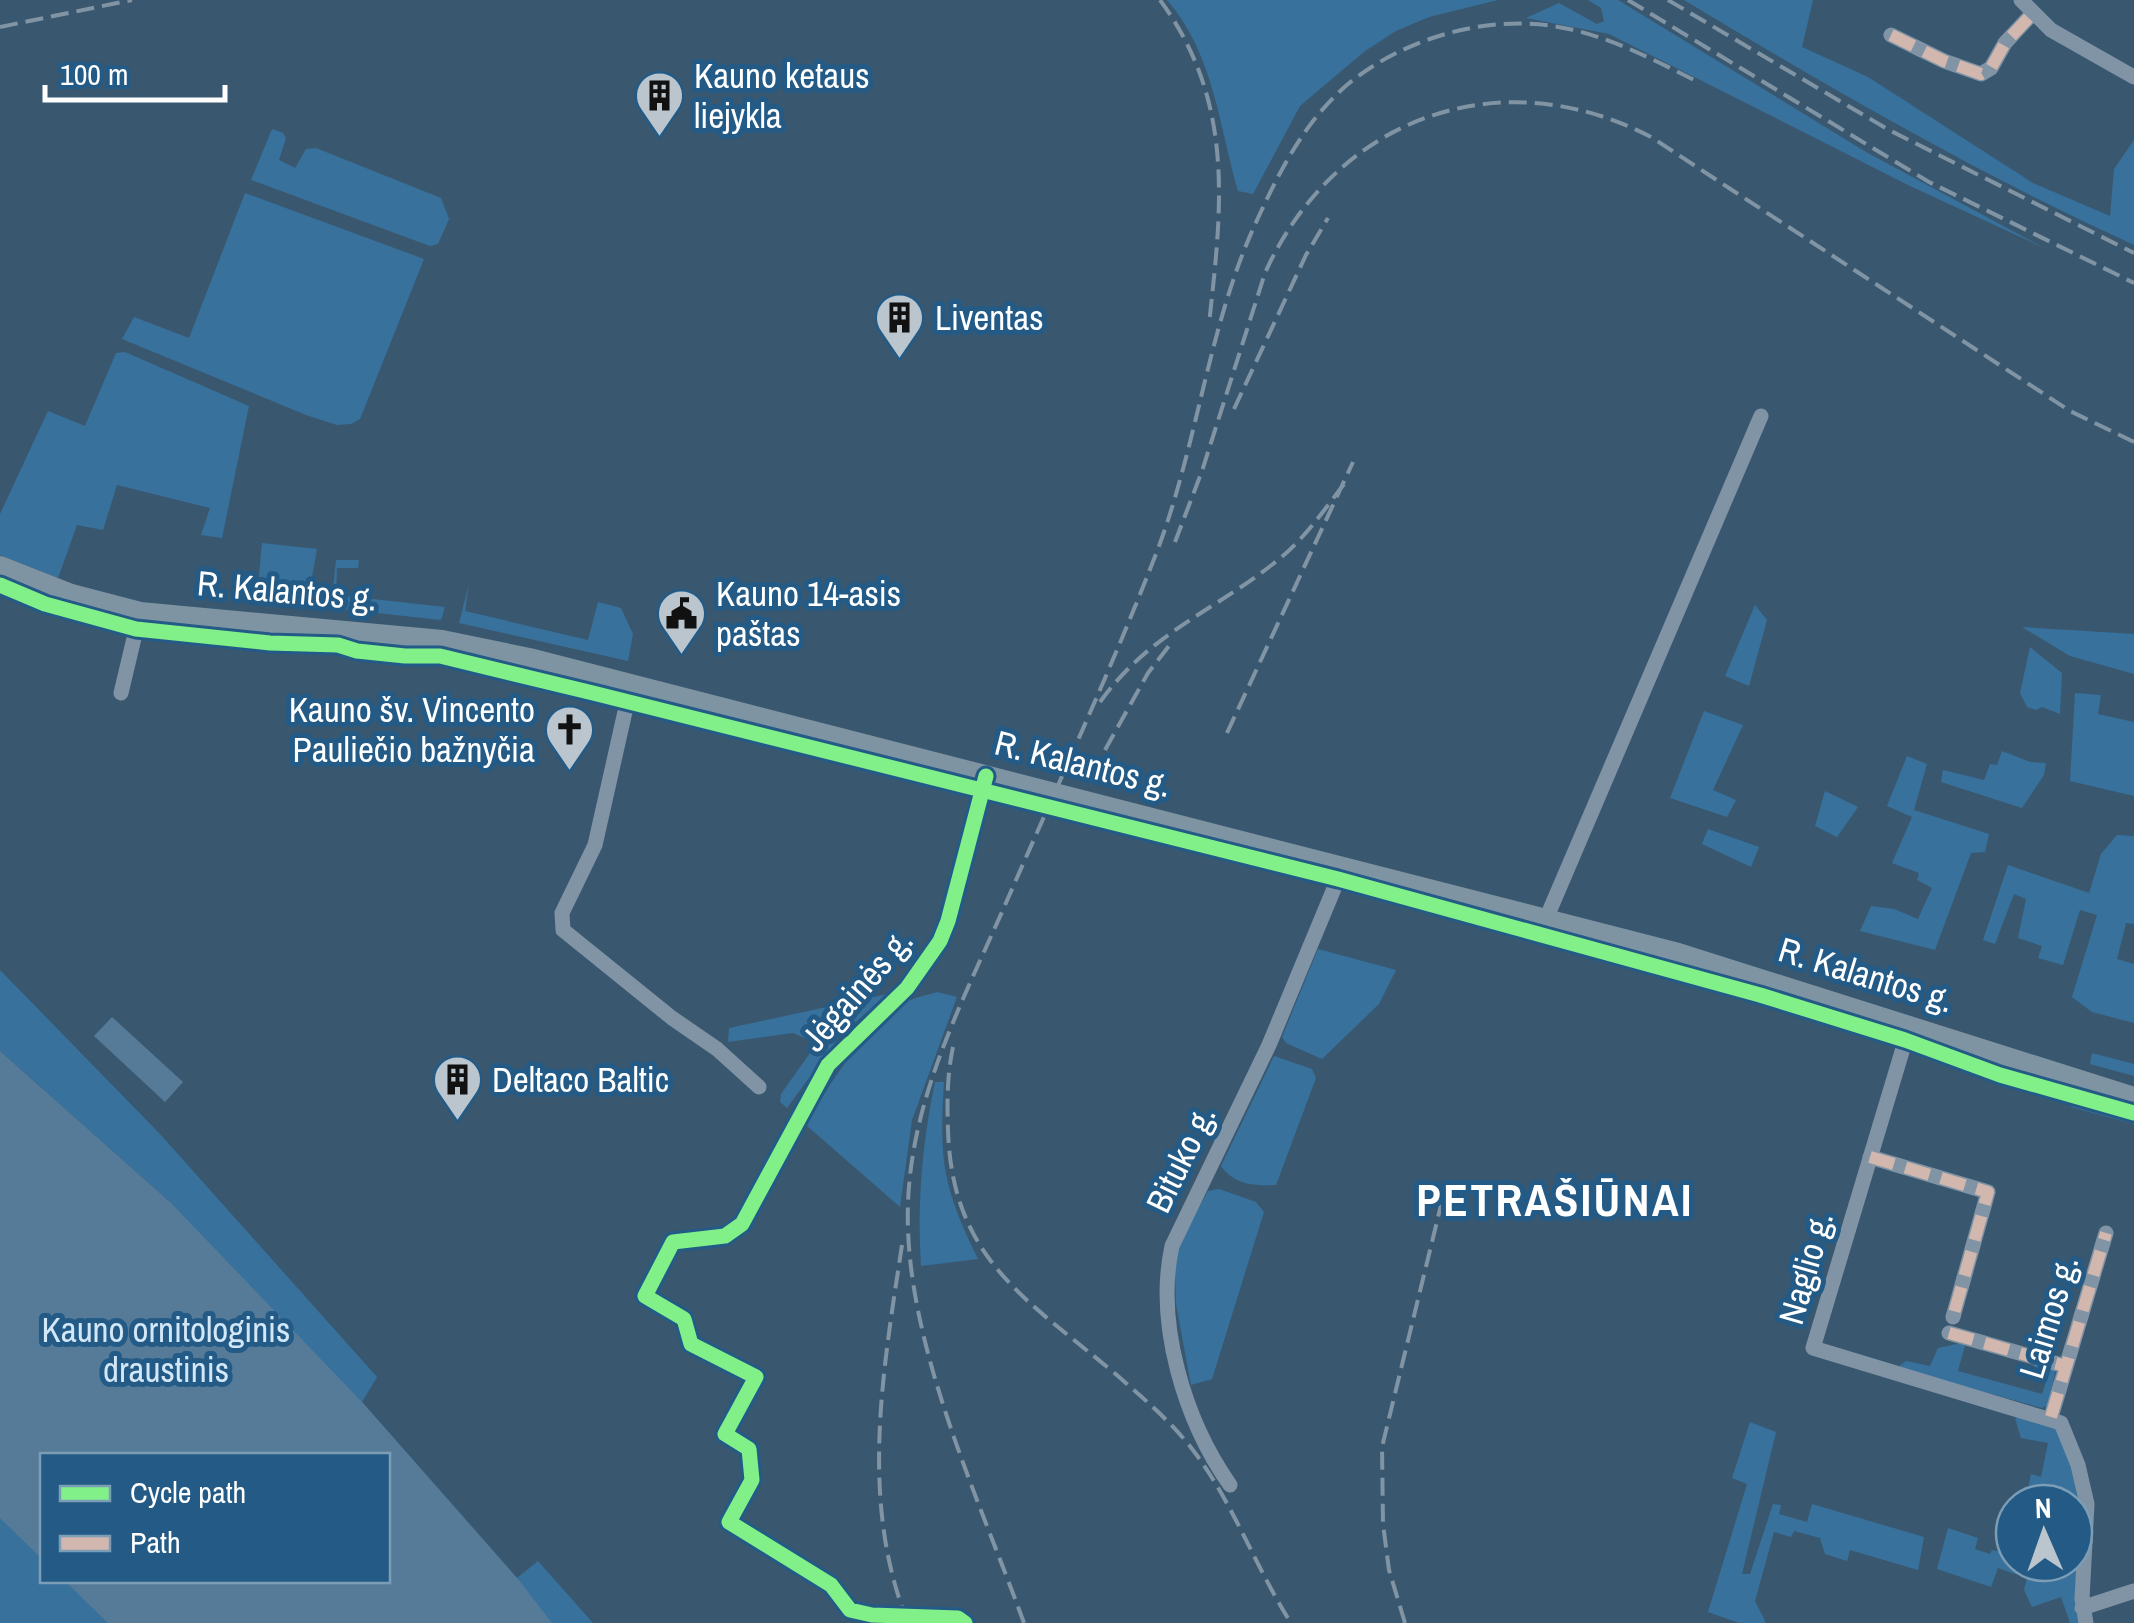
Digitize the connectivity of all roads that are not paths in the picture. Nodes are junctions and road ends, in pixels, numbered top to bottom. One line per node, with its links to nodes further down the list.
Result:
1 (2020, 0): 2 (street)
2 (2032, 14): 3 (street); 4 (street)
3 (1890, 35)
4 (2134, 76)
5 (1761, 416): 12 (street)
6 (0, 567): 7 (main road, R. Kalantos g.)
7 (140, 613): 8 (main road, R. Kalantos g.); 9 (street)
8 (630, 685): 10 (main road, R. Kalantos g.); 14 (street)
9 (121, 693)
10 (986, 776): 11 (main road, R. Kalantos g.); 23 (street, Jėgainės g.)
11 (1343, 867): 12 (main road, R. Kalantos g.); 20 (street, Bituko g.)
12 (1546, 919): 13 (main road, R. Kalantos g.)
13 (1910, 1024): 15 (main road, R. Kalantos g.); 16 (street, Naglio g.)
14 (759, 1088)
15 (2134, 1098)
16 (1870, 1157): 18 (street); 19 (street, Naglio g.)
17 (2106, 1233): 18 (street, Laimos g.)
18 (2064, 1366): 19 (street, Laimos g.)
19 (2051, 1418): 22 (street)
20 (1230, 1485)
21 (2134, 1591): 22 (street)
22 (2084, 1616)
23 (965, 1623)

